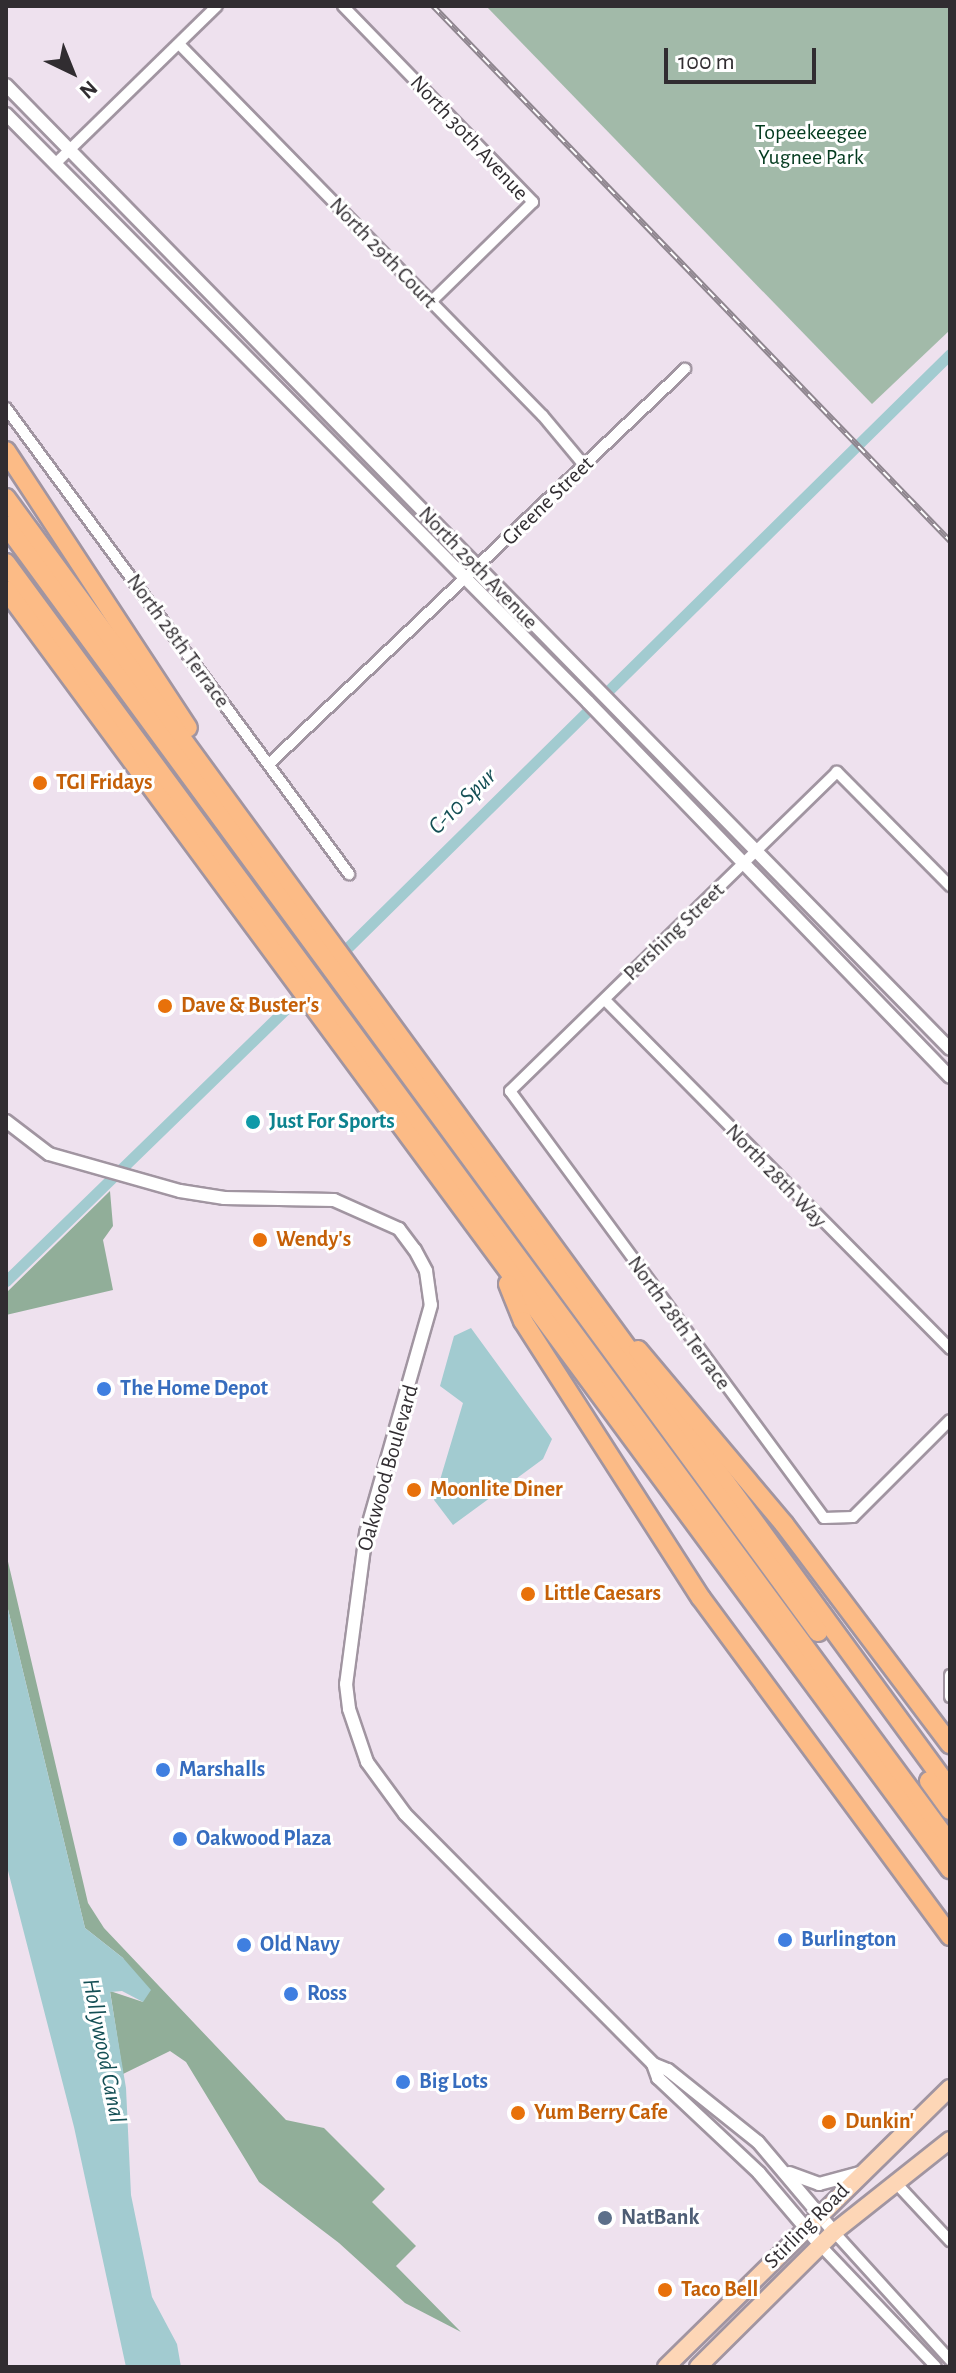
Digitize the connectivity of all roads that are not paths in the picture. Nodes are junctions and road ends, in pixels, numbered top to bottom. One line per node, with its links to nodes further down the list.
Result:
1 (217, 6): 3 (street)
2 (343, 6): 8 (street, North 30th Avenue)
3 (179, 44): 6 (street); 8 (street, North 29th Court)
4 (6, 85): 6 (street, North 29th Avenue)
5 (6, 114): 7 (street, North 29th Avenue)
6 (70, 150): 7 (street); 16 (street, North 29th Avenue)
7 (55, 164): 17 (street, North 29th Avenue)
8 (431, 302): 12 (street, North 29th Court)
9 (685, 369): 12 (street, Greene Street)
10 (6, 408): 23 (street, North 28th Terrace)
11 (6, 451): 24 (highway)
12 (584, 465): 16 (street, Greene Street)
13 (6, 498): 24 (highway)
14 (6, 525): 29 (highway)
15 (6, 563): 30 (highway)
16 (479, 568): 17 (street, Greene Street); 20 (street, North 29th Avenue)
17 (465, 582): 20 (street, North 29th Avenue); 23 (street, Greene Street)
18 (6, 590): 22 (highway)
19 (6, 607): 22 (highway)
20 (592, 697): 21 (street, North 29th Avenue)
21 (603, 708): 25 (street, North 29th Avenue); 26 (street, North 29th Avenue)
22 (108, 728): 30 (highway)
23 (269, 764): 27 (street, North 28th Terrace)
24 (229, 803): 29 (highway)
25 (757, 851): 26 (street, Pershing Street); 28 (street, Pershing Street); 34 (street, North 29th Avenue)
26 (742, 866): 32 (street, Pershing Street); 35 (street, North 29th Avenue)
27 (349, 874)
28 (950, 886)
29 (320, 940): 31 (highway)
30 (291, 967): 33 (highway)
31 (349, 981): 39 (highway); 46 (highway)
32 (605, 1000): 36 (street, Pershing Street); 40 (street, North 28th Way)
33 (322, 1008): 38 (highway); 47 (highway)
34 (950, 1049)
35 (950, 1077)
36 (510, 1091): 41 (street, North 28th Terrace)
37 (6, 1121): 50 (street, Oakwood Boulevard)
38 (500, 1263): 48 (highway); 49 (highway)
39 (605, 1317): 44 (highway); 45 (highway)
40 (950, 1349)
41 (950, 1420)
42 (950, 1675): 43 (street)
43 (950, 1697)
44 (950, 1744)
45 (950, 1789)
46 (950, 1810)
47 (950, 1844)
48 (950, 1869)
49 (950, 1936)
50 (653, 2064): 53 (street, Oakwood Boulevard); 57 (street, Oakwood Boulevard)
51 (950, 2088): 54 (main road, Stirling Road)
52 (950, 2140): 55 (main road, Stirling Road)
53 (786, 2172): 54 (street); 56 (street, Oakwood Boulevard)
54 (860, 2173): 56 (main road, Stirling Road)
55 (895, 2182): 58 (main road, Stirling Road); 59 (street)
56 (820, 2212): 57 (main road, Stirling Road); 58 (street, Oakwood Boulevard)
57 (807, 2226): 60 (street, Oakwood Boulevard); 62 (main road, Stirling Road)
58 (834, 2232): 60 (main road, Stirling Road); 61 (street)
59 (950, 2241)
60 (820, 2245): 63 (main road, Stirling Road); 64 (street)
61 (950, 2360)
62 (666, 2367)
63 (698, 2367)
64 (936, 2367)

